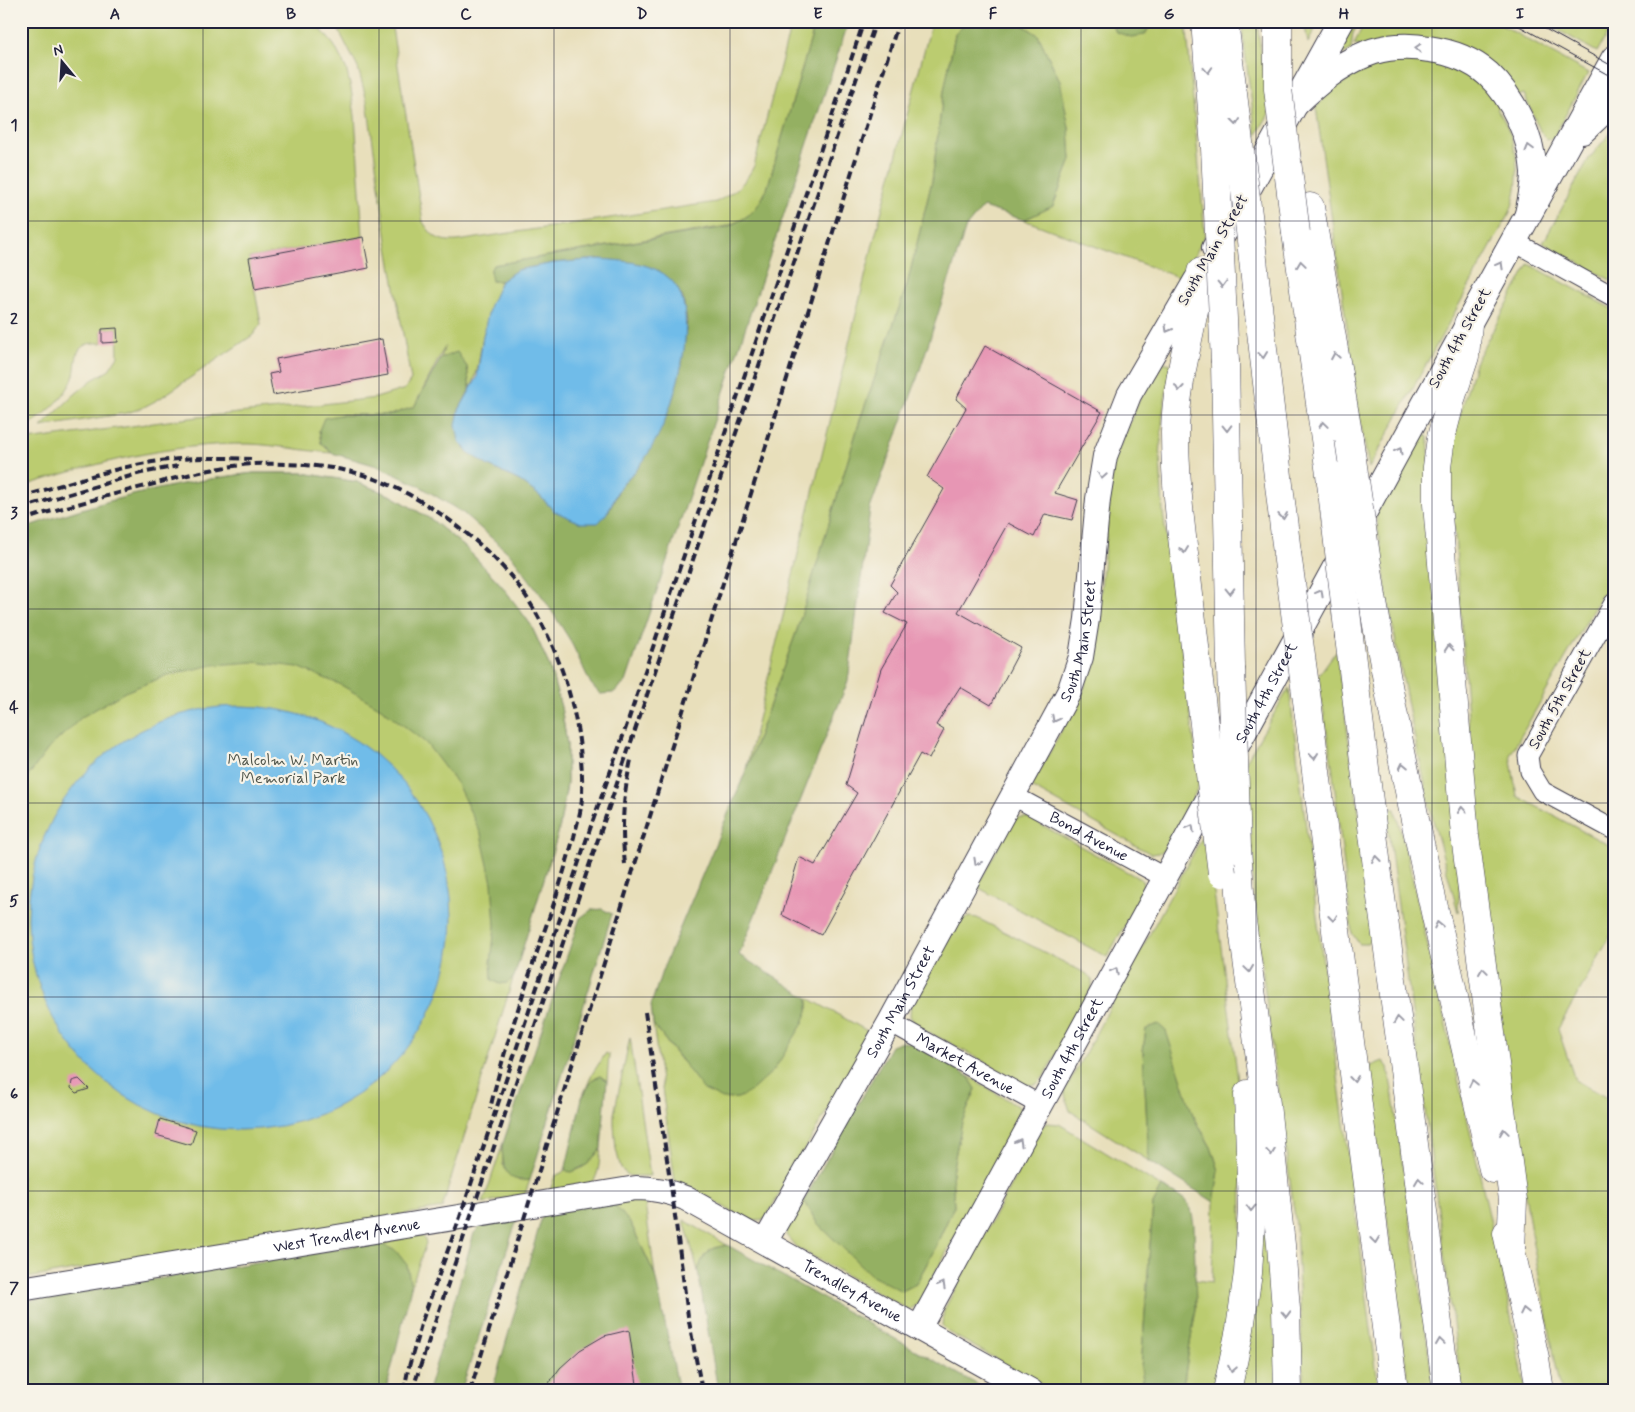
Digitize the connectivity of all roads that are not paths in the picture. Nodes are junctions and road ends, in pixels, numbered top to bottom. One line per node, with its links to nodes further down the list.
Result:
1 (1205, 21): 18 (highway, one-way to 18, bridge)
2 (1224, 21): 31 (highway, one-way to 31, bridge)
3 (1278, 21): 24 (highway, one-way to 3, bridge); 32 (highway, one-way to 3, bridge)
4 (1341, 21): 7 (main road, South Main Street)
5 (1614, 59): 8 (main road, South 4th Street)
6 (1614, 101): 8 (main road)
7 (1295, 104): 9 (main road, one-way to 7); 11 (main road, South Main Street)
8 (1566, 145): 9 (main road, South 4th Street)
9 (1528, 214): 10 (main road, South 4th Street)
10 (1521, 246): 12 (street); 13 (main road, South 4th Street, one-way to 10)
11 (1201, 272): 15 (street, South Main Street, one-way to 15); 18 (highway, one-way to 18, bridge)
12 (1614, 297)
13 (1468, 324): 17 (street, South 4th Street, one-way to 13); 24 (highway, one-way to 13)
14 (1614, 603): 16 (street, South 5th Street)
15 (1014, 796): 17 (street, Bond Avenue); 19 (street, South Main Street, one-way to 19)
16 (1614, 830)
17 (1164, 878): 20 (street, South 4th Street, one-way to 17)
18 (1242, 921): 21 (highway, one-way to 21)
19 (890, 1022): 20 (street, Market Avenue); 23 (street, South Main Street)
20 (1040, 1105): 26 (street, South 4th Street, one-way to 20)
21 (1257, 1106): 29 (highway, one-way to 29); 30 (highway, one-way to 30)
22 (672, 1193): 23 (street, Trendley Avenue); 25 (street, West Trendley Avenue)
23 (765, 1242): 26 (street, Trendley Avenue)
24 (1511, 1250): 27 (highway, one-way to 24)
25 (21, 1289)
26 (919, 1328): 28 (street, Trendley Avenue)
27 (1534, 1358): 33 (highway); 34 (highway)
28 (1031, 1391)
29 (1227, 1391)
30 (1288, 1391)
31 (1394, 1391)
32 (1447, 1391)
33 (1540, 1391)
34 (1548, 1391)

